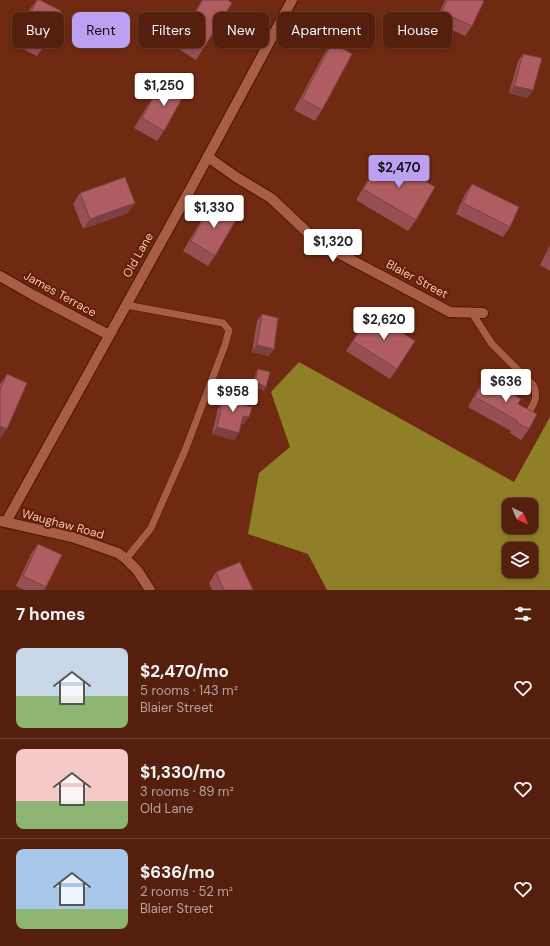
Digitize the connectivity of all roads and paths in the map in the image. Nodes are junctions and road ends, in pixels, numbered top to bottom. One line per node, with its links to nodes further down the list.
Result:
1 (292, 0): 2 (street, Old Lane)
2 (208, 157): 4 (street, Old Lane); 5 (street, Blaier Street)
3 (0, 276): 6 (street, James Terrace)
4 (126, 305): 6 (street, Old Lane); 9 (lane)
5 (477, 313): 7 (lane)
6 (109, 335): 8 (street, Old Lane)
7 (526, 418)
8 (3, 522): 9 (street, Waughaw Road)
9 (126, 559): 10 (street, Waughaw Road)
10 (150, 590)

